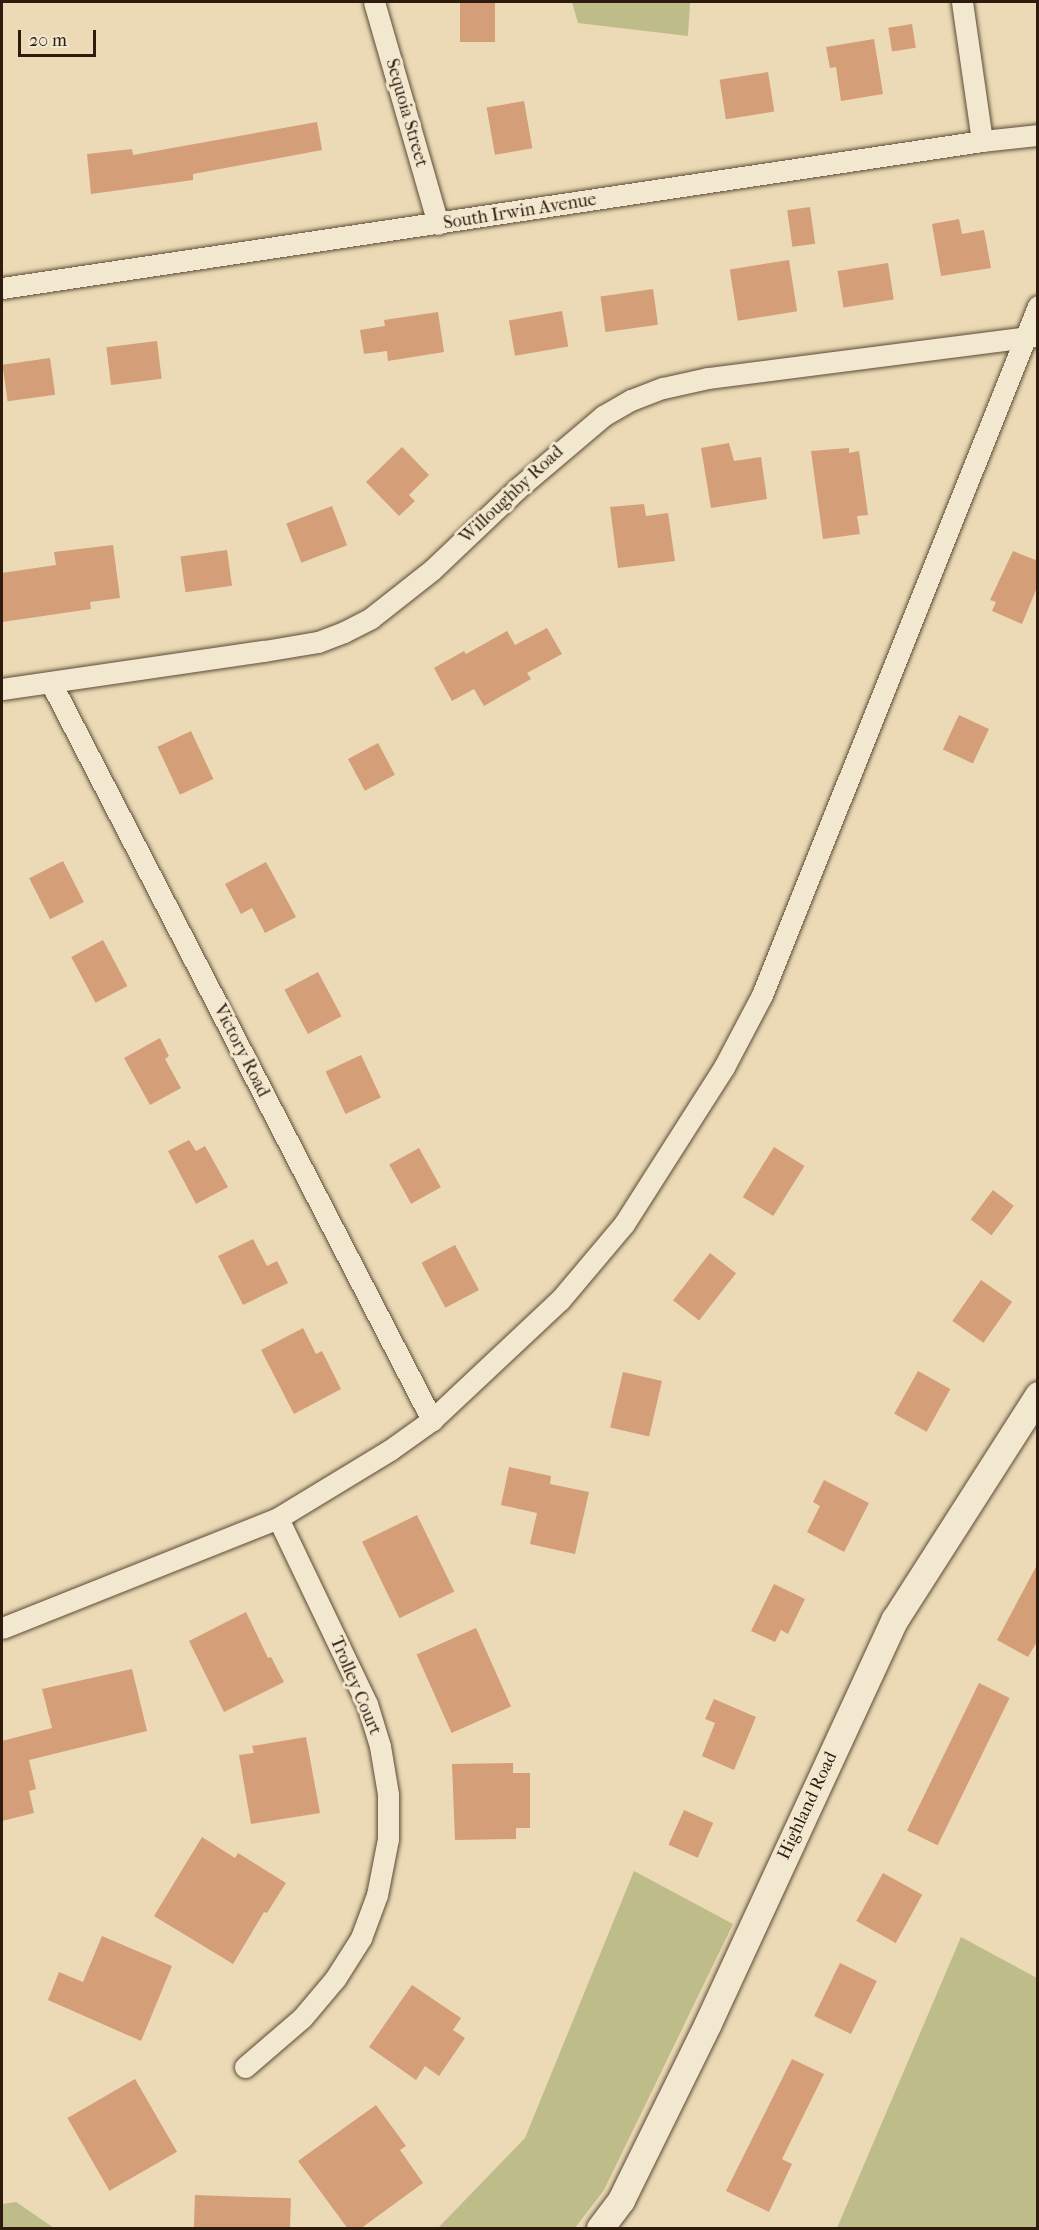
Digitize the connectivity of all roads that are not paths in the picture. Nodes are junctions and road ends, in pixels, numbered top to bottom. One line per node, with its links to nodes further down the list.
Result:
1 (374, 2): 5 (street, Sequoia Street)
2 (962, 2): 4 (street)
3 (1038, 135): 4 (street, South Irwin Avenue)
4 (982, 141): 5 (street, South Irwin Avenue)
5 (438, 224): 6 (street, South Irwin Avenue)
6 (2, 288)
7 (1038, 306): 8 (street)
8 (1031, 337): 9 (street, Willoughby Road); 12 (street)
9 (51, 683): 10 (street, Willoughby Road); 12 (street, Victory Road)
10 (2, 689)
11 (1038, 1395): 16 (street, Highland Road)
12 (432, 1420): 13 (street)
13 (278, 1518): 14 (street); 15 (street, Trolley Court)
14 (2, 1628)
15 (245, 2067)
16 (600, 2229)

